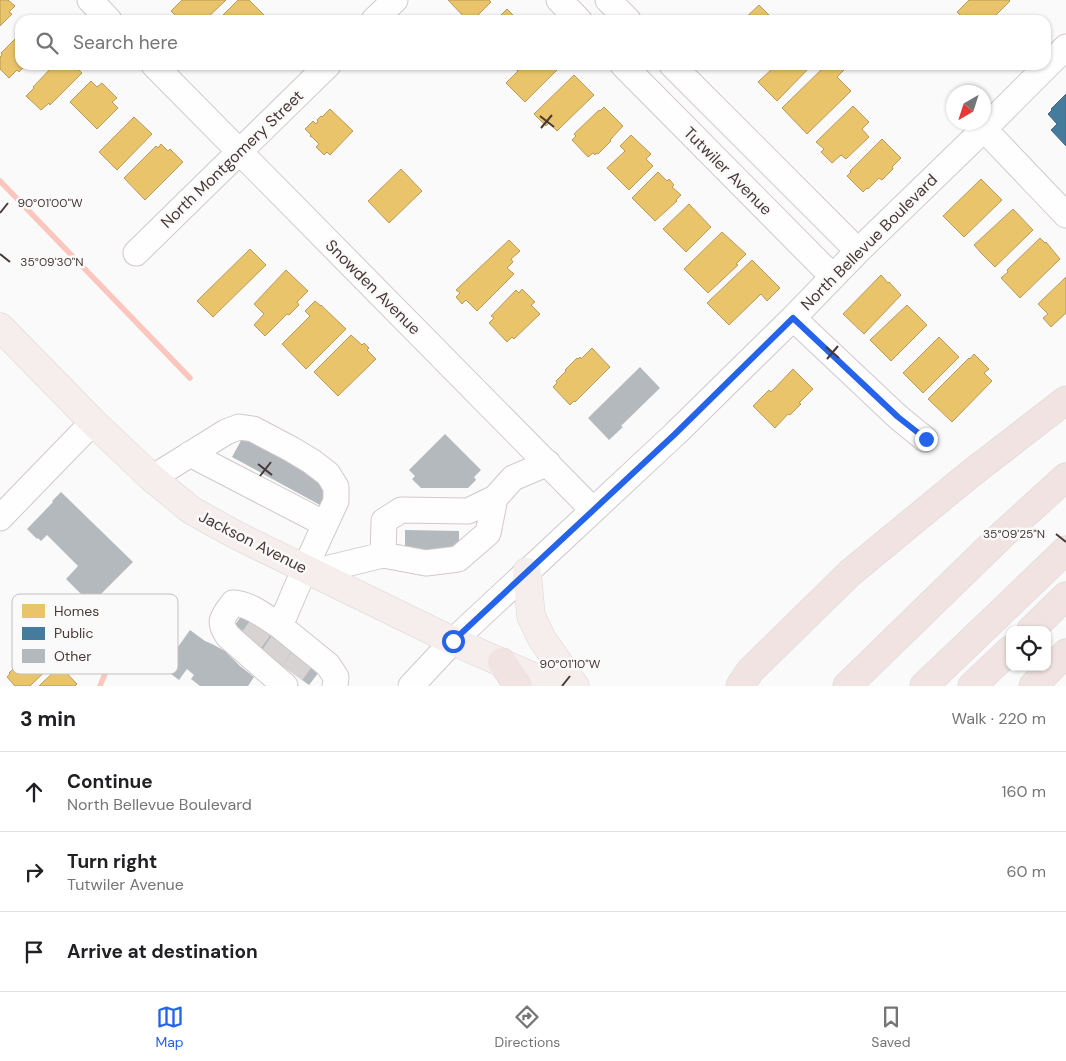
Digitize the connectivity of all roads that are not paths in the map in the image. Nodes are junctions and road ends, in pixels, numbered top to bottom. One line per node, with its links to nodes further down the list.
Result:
1 (90, 0): 5 (street)
2 (395, 0): 6 (street)
3 (559, 0): 7 (street)
4 (608, 0): 8 (street)
5 (104, 15)
6 (379, 15)
7 (574, 15)
8 (623, 15)
9 (1066, 47): 10 (street, North Bellevue Boulevard)
10 (1051, 62)
11 (159, 70): 19 (street, Snowden Avenue)
12 (323, 70): 19 (street, North Montgomery Street)
13 (628, 70): 23 (street, Tutwiler Avenue)
14 (677, 70): 21 (street)
15 (1043, 70): 16 (street, North Bellevue Boulevard)
16 (991, 122)
17 (983, 130): 21 (street, North Bellevue Boulevard)
18 (985, 130): 20 (street)
19 (239, 152): 22 (street, North Montgomery Street); 30 (street, Snowden Avenue)
20 (1066, 216)
21 (858, 251): 23 (street, North Bellevue Boulevard)
22 (136, 253)
23 (833, 277): 24 (street, North Bellevue Boulevard)
24 (793, 318): 28 (street); 34 (street, North Bellevue Boulevard)
25 (0, 327): 27 (main road, Jackson Avenue)
26 (1066, 400): 54 (highway)
27 (93, 422): 32 (main road, Jackson Avenue); 35 (street)
28 (926, 439)
29 (190, 454): 32 (street); 36 (street); 36 (street)
30 (548, 464): 33 (street); 34 (street, Snowden Avenue)
31 (1066, 476): 55 (highway)
32 (152, 478): 39 (main road, Jackson Avenue)
33 (495, 498): 38 (street); 38 (street)
34 (593, 510): 40 (street, North Bellevue Boulevard)
35 (0, 518)
36 (325, 524): 39 (street)
37 (1066, 550): 56 (highway)
38 (383, 555): 39 (street)
39 (309, 570): 43 (street); 44 (main road, Jackson Avenue)
40 (527, 572): 44 (street, North Bellevue Boulevard); 53 (main road)
41 (1066, 596): 42 (highway)
42 (1035, 626)
43 (268, 640): 48 (street); 48 (street)
44 (453, 641): 47 (main road, Jackson Avenue); 50 (street, North Bellevue Boulevard)
45 (1066, 653): 58 (highway)
46 (1006, 654): 57 (highway)
47 (502, 662): 51 (highway); 52 (main road, Jackson Avenue)
48 (295, 670): 49 (street)
49 (336, 686)
50 (411, 686)
51 (518, 686)
52 (554, 686)
53 (575, 686)
54 (740, 686)
55 (847, 686)
56 (924, 686)
57 (972, 686)
58 (1033, 686)

